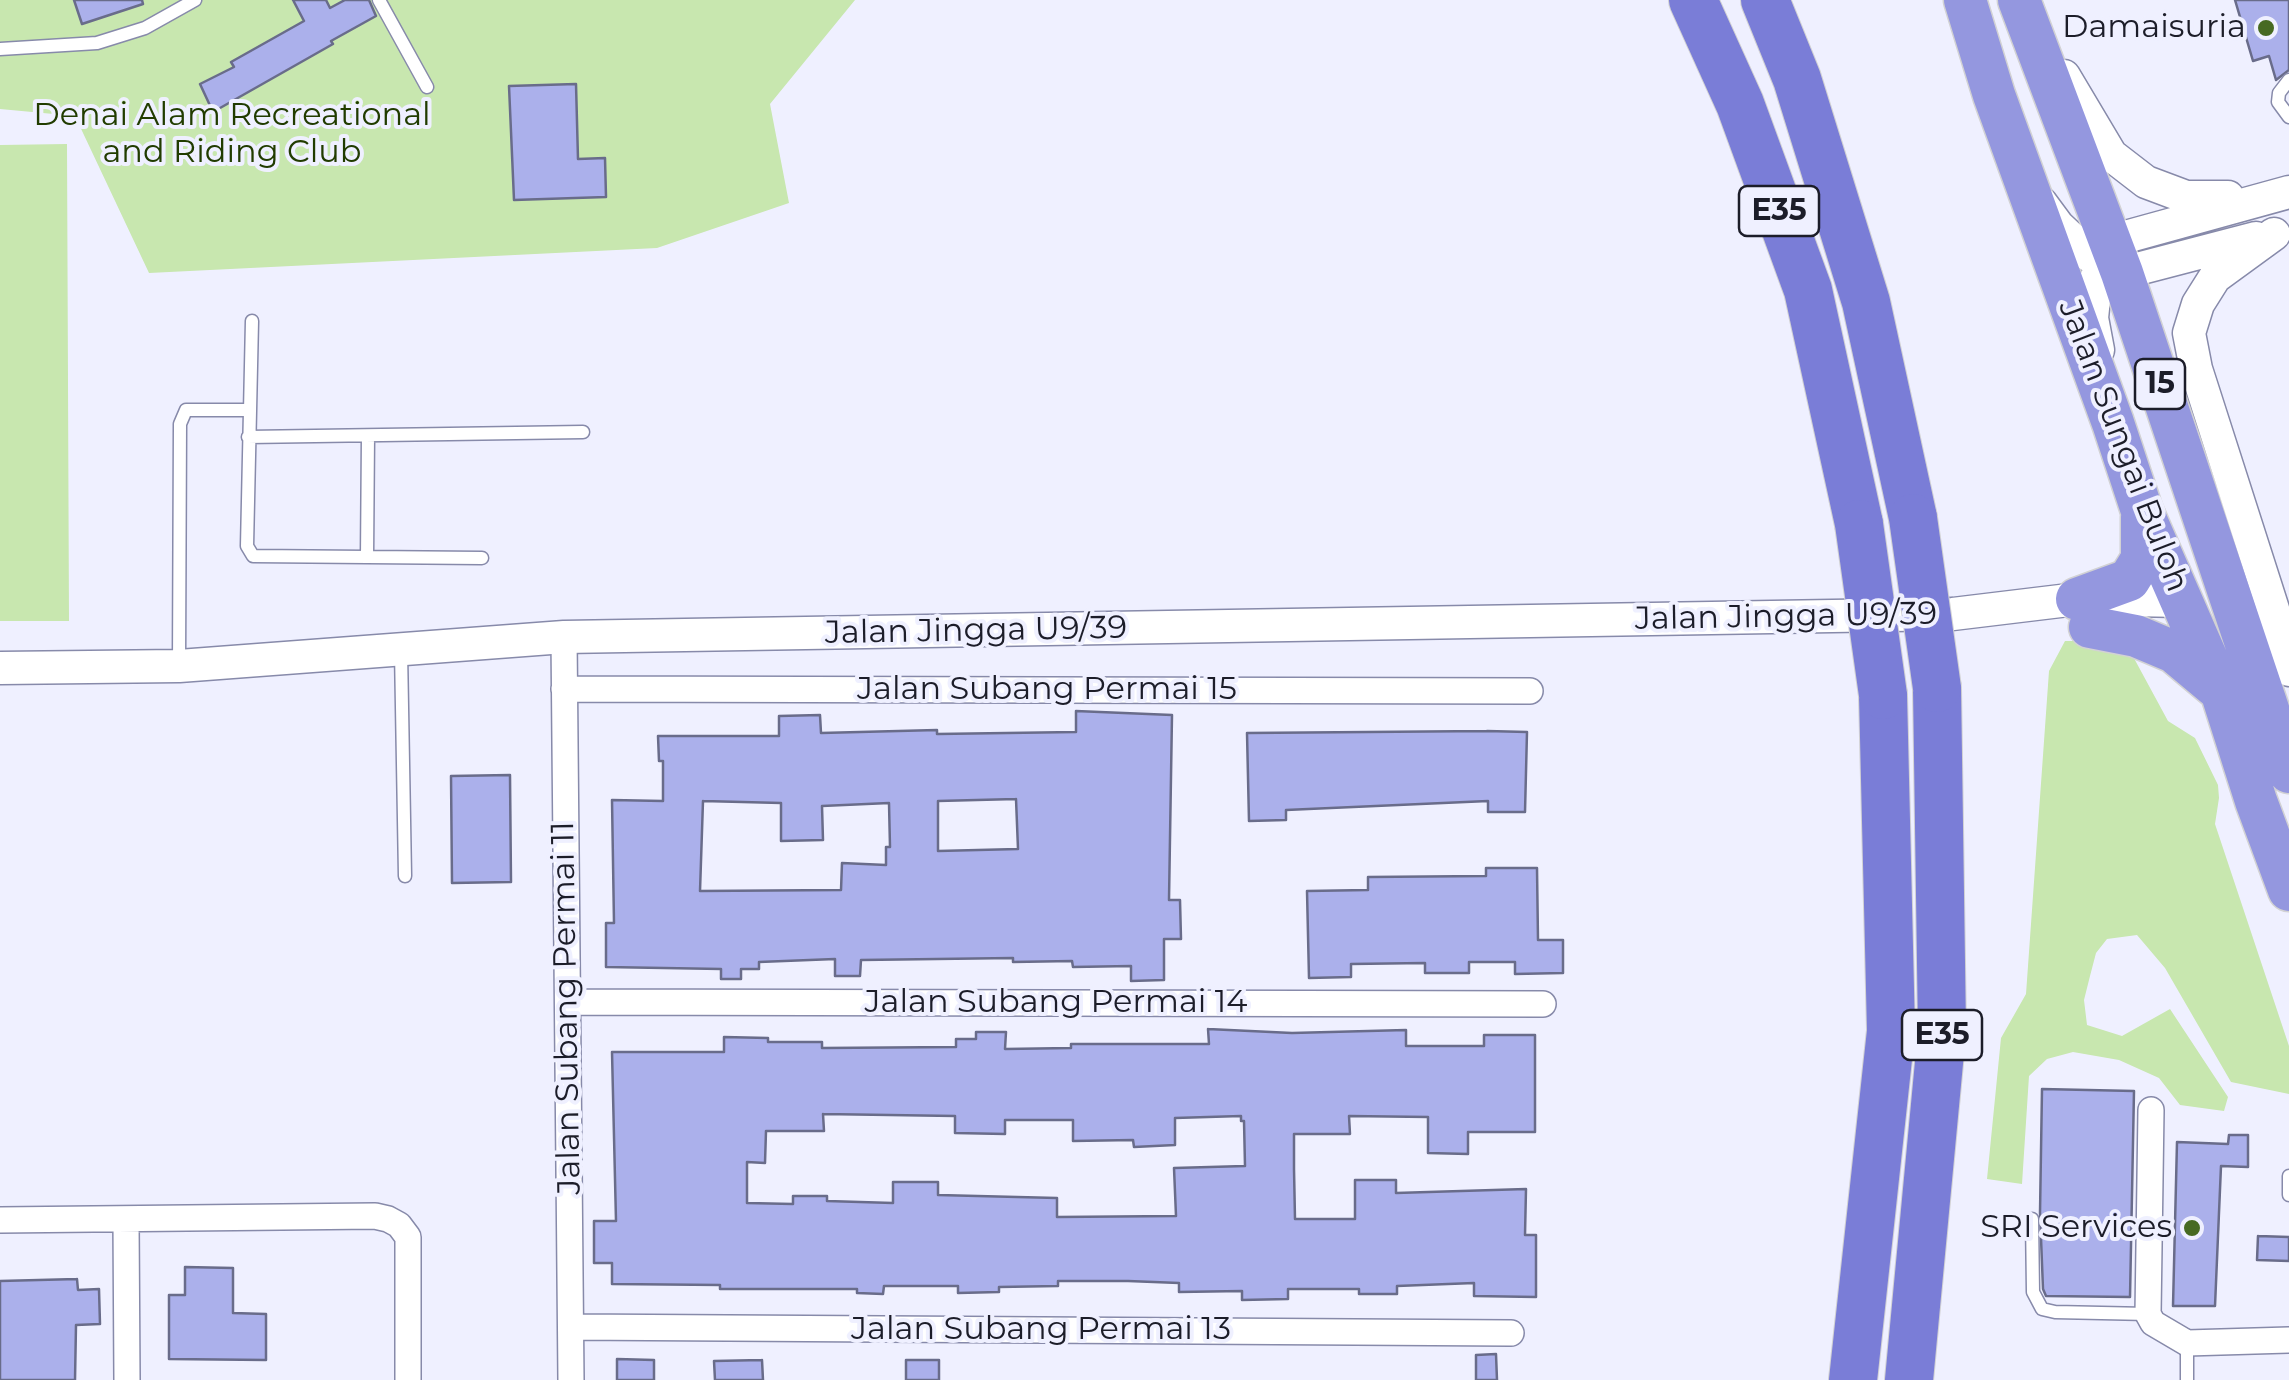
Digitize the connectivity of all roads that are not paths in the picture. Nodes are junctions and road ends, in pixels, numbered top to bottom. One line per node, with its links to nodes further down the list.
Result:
1 (196, 0): 7 (lane)
2 (379, 0): 9 (lane)
3 (1693, 0): 54 (highway, E35, bridge)
4 (1765, 0): 55 (highway, E35, bridge)
5 (1965, 0): 11 (highway, Jalan Sungai Buloh / 15)
6 (2023, 0): 12 (street); 14 (highway, Jalan Sungai Buloh / 15)
7 (0, 49)
8 (2289, 80): 10 (lane)
9 (427, 88)
10 (2289, 117)
11 (2024, 179): 14 (street); 17 (highway, Jalan Sungai Buloh / 15)
12 (2278, 195): 14 (street)
13 (2282, 232): 14 (street); 31 (street)
14 (2111, 258): 17 (street); 22 (highway, Jalan Sungai Buloh / 15)
15 (252, 320): 16 (lane)
16 (248, 410): 20 (lane); 29 (lane)
17 (2114, 422): 21 (highway, Jalan Sungai Buloh / 15)
18 (583, 432): 19 (lane)
19 (368, 436): 20 (lane); 23 (lane)
20 (248, 438): 23 (lane)
21 (2142, 511): 25 (highway, Jalan Sungai Buloh / 15); 26 (highway)
22 (2217, 550): 25 (highway); 35 (highway, Jalan Sungai Buloh / 15)
23 (367, 557): 24 (lane)
24 (482, 558)
25 (2189, 609): 26 (street, Jalan Jingga U9/39); 34 (highway, Jalan Sungai Buloh / 15); 35 (highway)
26 (2083, 613): 27 (street, Jalan Jingga U9/39); 34 (highway)
27 (564, 637): 28 (street, Jalan Jingga U9/39); 32 (street, Jalan Subang Permai 11)
28 (402, 650): 29 (street, Jalan Jingga U9/39); 36 (lane)
29 (178, 666): 30 (street, Jalan Jingga U9/39)
30 (0, 668)
31 (2289, 670)
32 (564, 689): 33 (street, Jalan Subang Permai 15); 38 (street, Jalan Subang Permai 11)
33 (1530, 690)
34 (2221, 691): 37 (highway, Jalan Sungai Buloh / 15)
35 (2284, 753)
36 (405, 876)
37 (2289, 890)
38 (568, 1002): 39 (street, Jalan Subang Permai 14); 47 (street, Jalan Subang Permai 11)
39 (1544, 1004)
40 (2152, 1110): 46 (street)
41 (2289, 1176): 42 (lane)
42 (2289, 1195)
43 (2032, 1219): 46 (lane)
44 (0, 1220): 45 (street)
45 (126, 1220): 51 (street); 52 (street)
46 (2148, 1314): 50 (street)
47 (570, 1327): 48 (street, Jalan Subang Permai 13); 53 (street, Jalan Subang Permai 11)
48 (1512, 1333)
49 (2289, 1340): 50 (street)
50 (2187, 1343): 56 (lane)
51 (127, 1380)
52 (408, 1380)
53 (571, 1380)
54 (1853, 1380)
55 (1909, 1380)
56 (2187, 1380)

